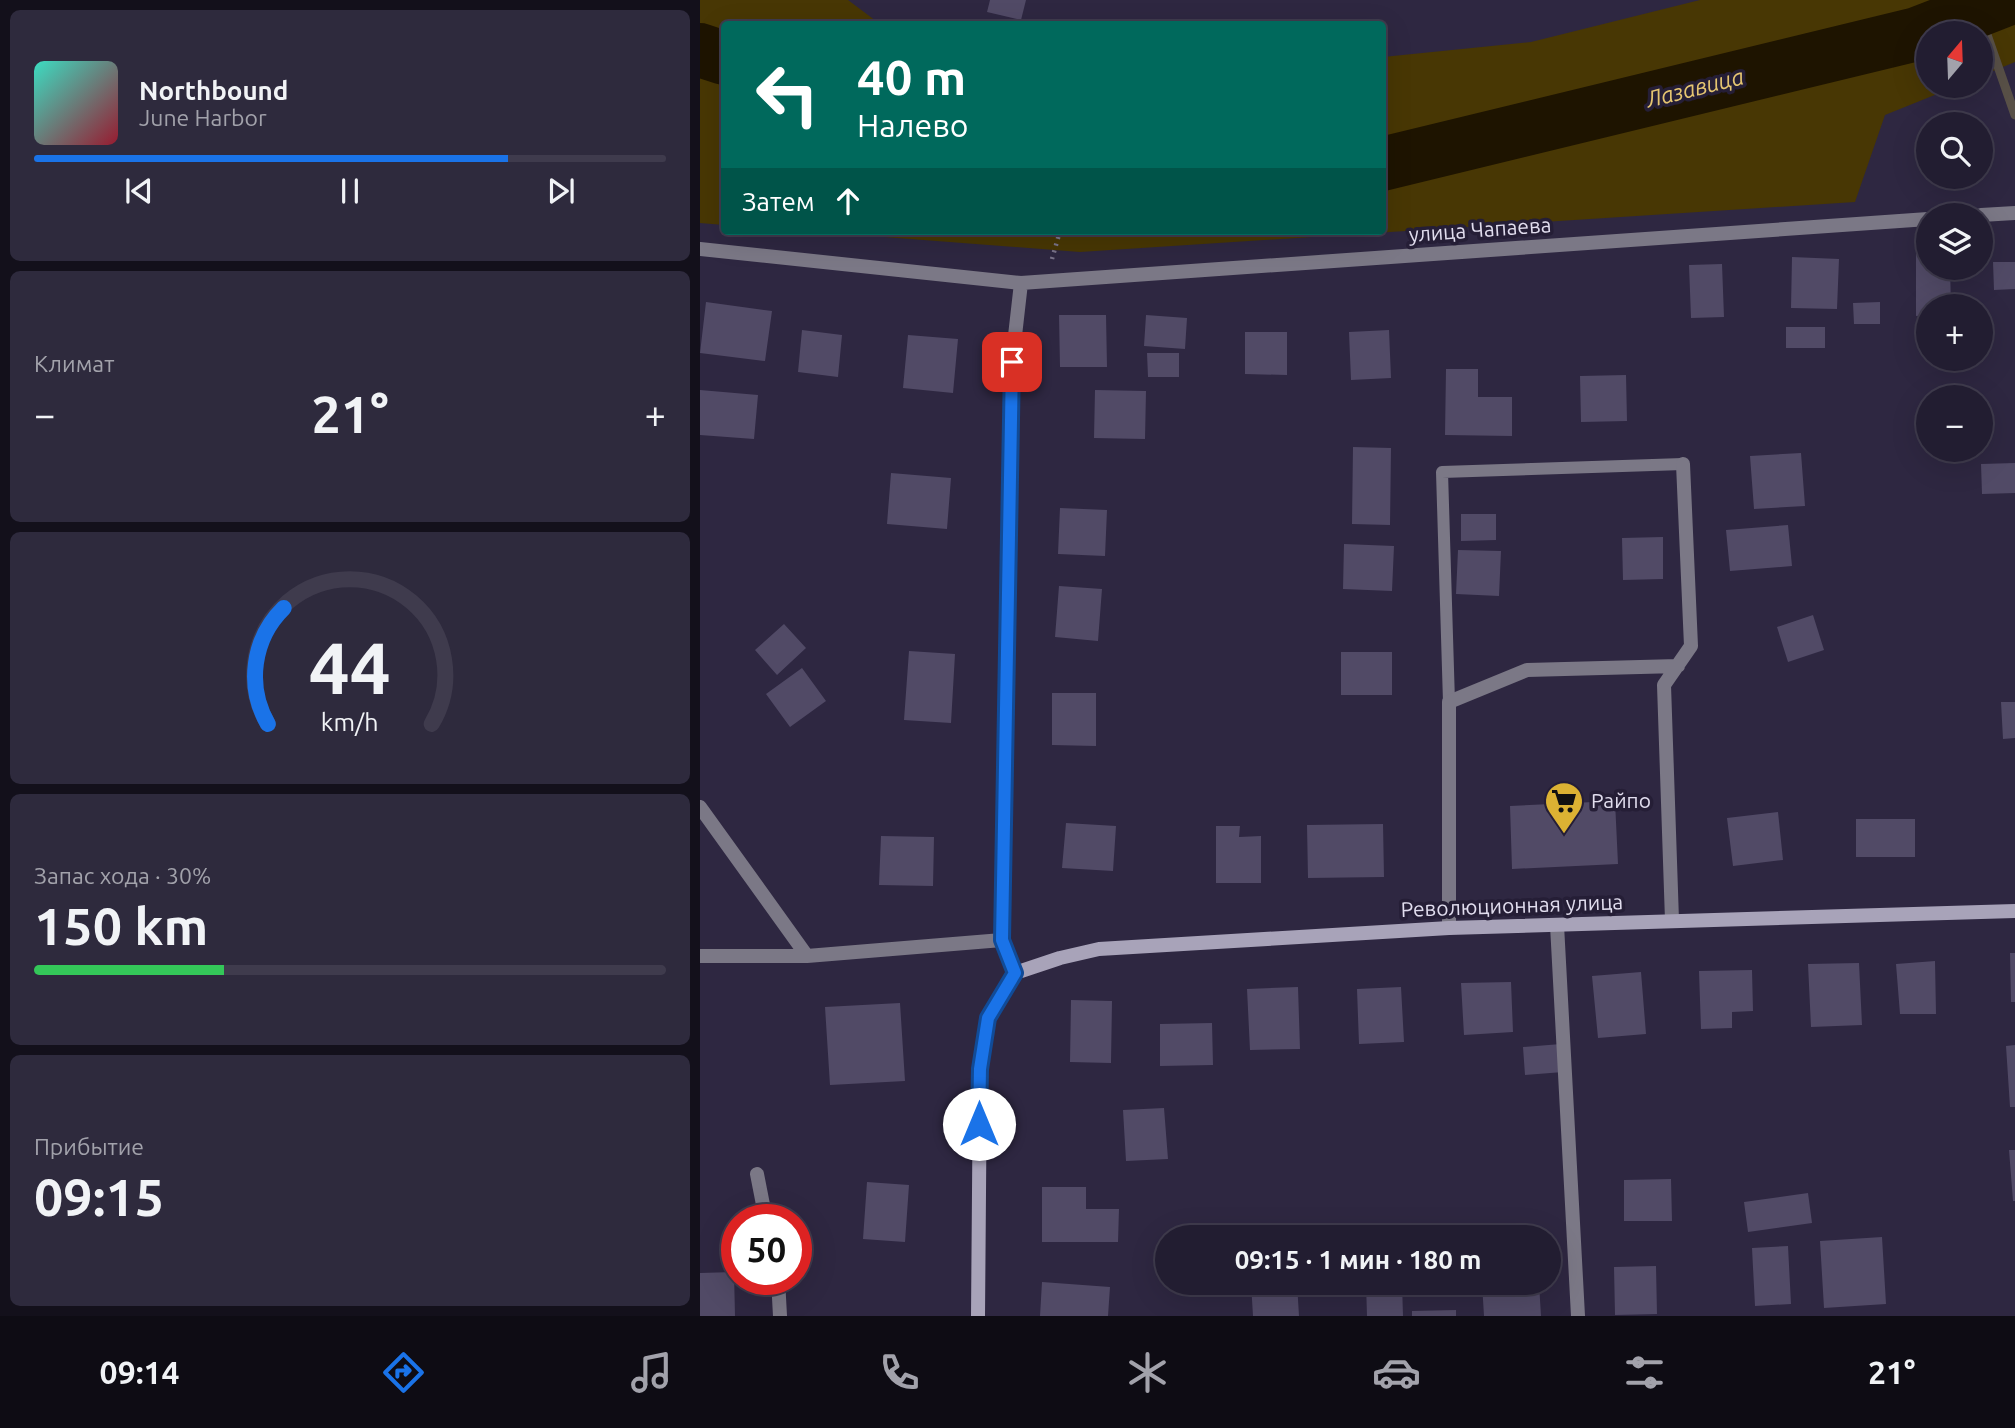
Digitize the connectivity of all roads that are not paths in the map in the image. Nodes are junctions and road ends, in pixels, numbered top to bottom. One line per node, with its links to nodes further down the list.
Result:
1 (2015, 213): 2 (street)
2 (1993, 214)
3 (1916, 220): 5 (street, улица Чапаева)
4 (700, 249): 5 (street, улица Чапаева)
5 (1021, 283): 14 (street)
6 (1684, 464): 7 (street); 8 (lane)
7 (1678, 666): 8 (street); 11 (street)
8 (1449, 702): 13 (street)
9 (700, 807): 16 (street)
10 (2015, 911): 11 (main road, Революционная улица)
11 (1672, 920): 12 (main road, Революционная улица)
12 (1557, 925): 13 (main road, Революционная улица); 23 (street)
13 (1449, 928): 17 (main road, Революционная улица)
14 (1002, 940): 16 (street); 17 (street)
15 (700, 956): 16 (street)
16 (807, 956)
17 (1015, 973): 22 (main road)
18 (757, 1174): 19 (street)
19 (763, 1204)
20 (779, 1295): 21 (street)
21 (780, 1316)
22 (978, 1316)
23 (1578, 1316)

